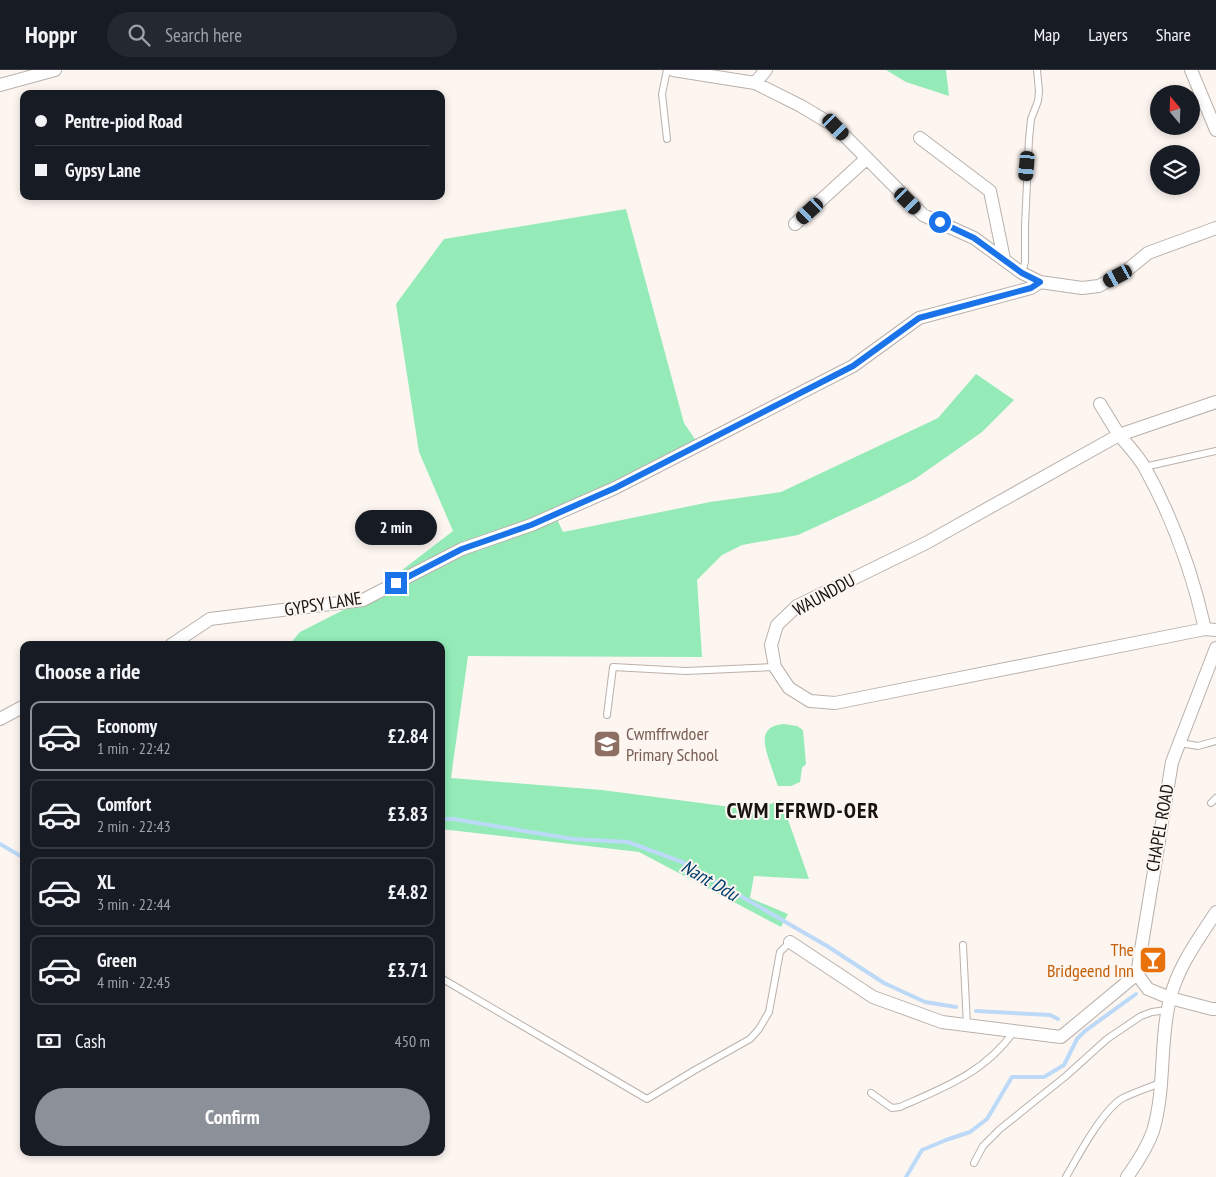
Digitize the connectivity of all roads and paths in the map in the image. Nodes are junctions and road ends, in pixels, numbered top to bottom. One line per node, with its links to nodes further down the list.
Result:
1 (55, 70): 8 (street)
2 (667, 70): 11 (lane)
3 (673, 70): 7 (street)
4 (766, 70): 7 (street)
5 (1037, 70): 16 (lane)
6 (1194, 73): 9 (street)
7 (755, 83): 12 (street)
8 (0, 85)
9 (1216, 130)
10 (920, 138): 15 (street)
11 (667, 139)
12 (866, 158): 13 (street); 15 (street)
13 (795, 224)
14 (1216, 228): 17 (street)
15 (1004, 260): 16 (street)
16 (1022, 273): 17 (street)
17 (1044, 282): 24 (street, GYPSY LANE)
18 (1216, 402): 20 (street, WAUNDDU)
19 (1100, 404): 20 (street)
20 (1119, 435): 22 (street); 26 (street, WAUNDDU)
21 (1216, 451): 22 (lane)
22 (1144, 467): 23 (street)
23 (1210, 630): 26 (street)
24 (177, 641)
25 (1216, 648): 31 (street, CHAPEL ROAD)
26 (774, 668): 28 (lane)
27 (20, 708): 29 (street)
28 (607, 715)
29 (0, 719)
30 (1216, 741): 31 (lane)
31 (1180, 743): 35 (street, CHAPEL ROAD)
32 (1216, 912): 37 (street)
33 (790, 942): 36 (lane); 39 (street)
34 (963, 945): 39 (lane)
35 (1137, 974): 37 (street); 40 (street)
36 (445, 980)
37 (1169, 1004): 38 (street); 41 (street); 43 (lane)
38 (1216, 1009)
39 (966, 1025): 40 (street)
40 (1014, 1030): 42 (lane)
41 (1160, 1083): 44 (lane); 45 (street)
42 (871, 1093)
43 (974, 1163)
44 (1066, 1177)
45 (1127, 1177)

